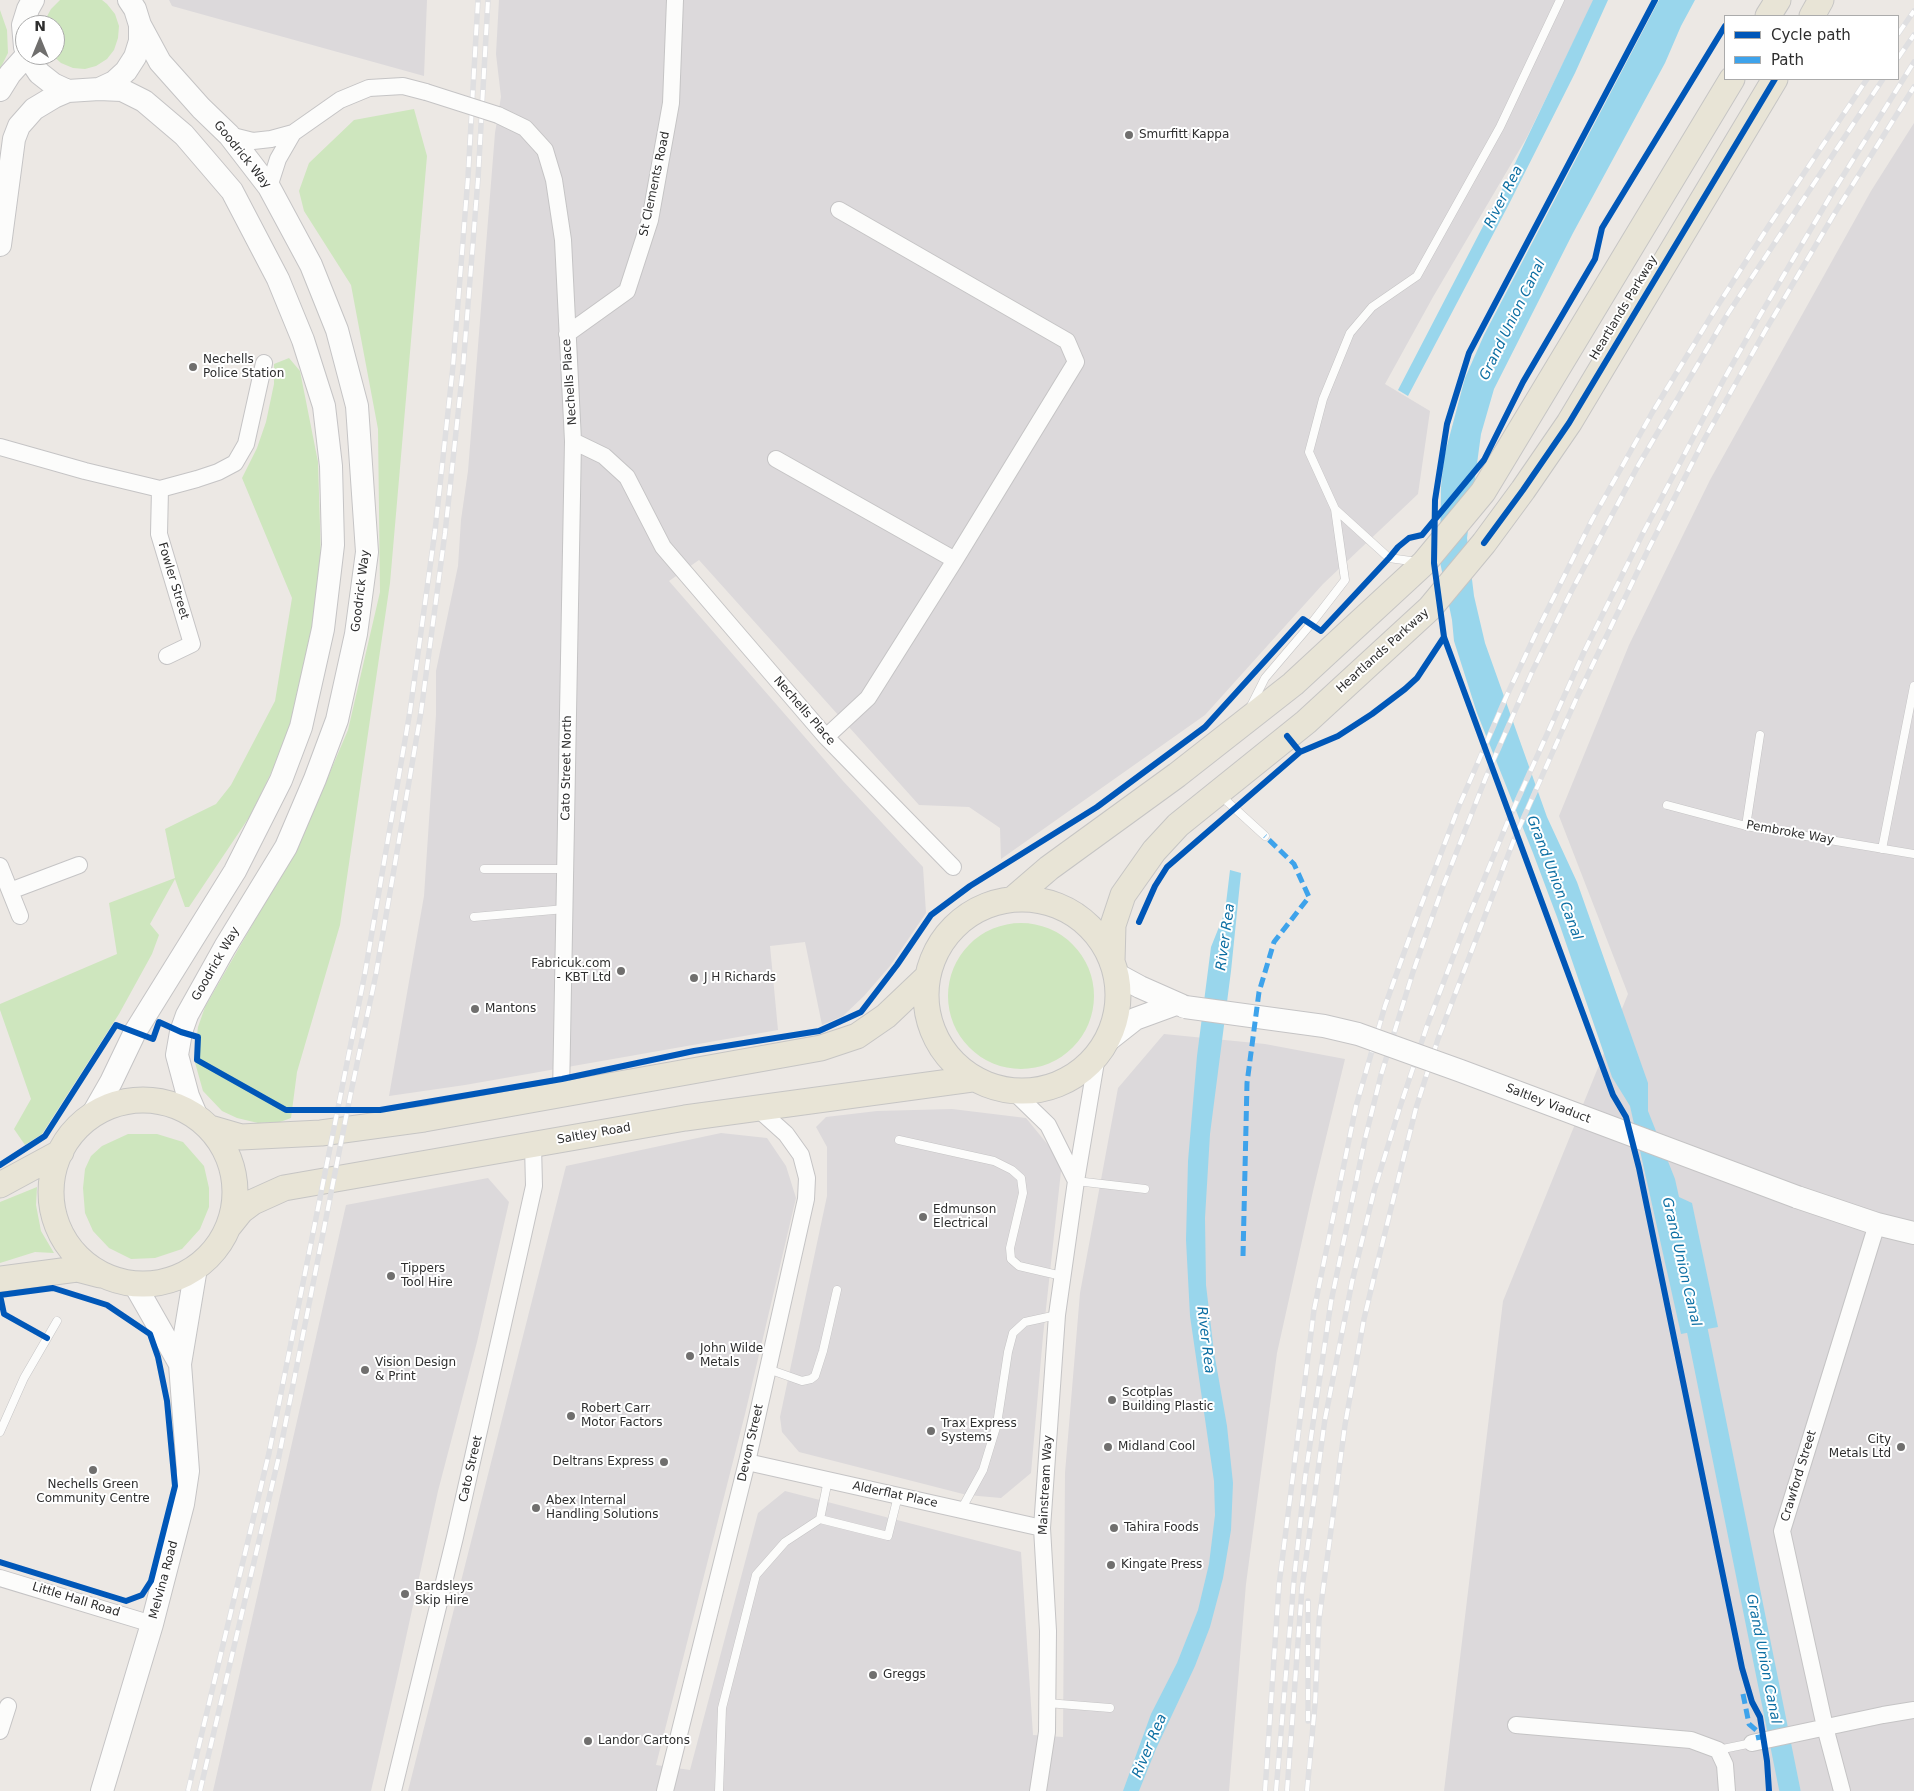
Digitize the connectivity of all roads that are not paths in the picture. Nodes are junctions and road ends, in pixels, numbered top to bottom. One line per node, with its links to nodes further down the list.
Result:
1 (18, 0): 8 (main road)
2 (33, 0): 9 (main road)
3 (675, 0): 26 (street, St Clements Road)
4 (1560, 0): 32 (lane)
5 (1778, 0): 10 (main road)
6 (1822, 0): 11 (main road)
7 (134, 9): 16 (main road); 20 (main road, Goodrick Way)
8 (21, 15)
9 (26, 15)
10 (1769, 15)
11 (1813, 15)
12 (18, 65): 17 (main road)
13 (33, 65): 18 (main road)
14 (1731, 80): 34 (main road, Heartlands Parkway)
15 (1773, 80): 40 (main road, Heartlands Parkway)
16 (99, 89): 18 (main road); 64 (main road)
17 (0, 90)
18 (68, 91): 21 (main road)
19 (293, 133): 20 (street, Nechells Place); 23 (street, Nechells Place); 26 (street, Nechells Place, bridge)
20 (229, 135): 23 (main road, Goodrick Way)
21 (14, 139): 22 (street); 25 (main road)
22 (0, 162)
23 (269, 187): 65 (main road, Goodrick Way)
24 (839, 210): 33 (street)
25 (0, 245)
26 (567, 334): 28 (street, Nechells Place)
27 (264, 363): 31 (street)
28 (573, 441): 39 (street, Nechells Place); 50 (street, Cato Street North)
29 (0, 447): 31 (street)
30 (776, 459): 33 (street)
31 (160, 489): 35 (street, Fowler Street)
32 (1335, 509): 34 (lane); 37 (lane)
33 (955, 560): 39 (street)
34 (1424, 563): 37 (main road, Heartlands Parkway)
35 (167, 656)
36 (1914, 686): 44 (lane)
37 (1243, 723): 52 (main road, Heartlands Parkway)
38 (1760, 735): 42 (lane)
39 (826, 737): 48 (street, Nechells Place)
40 (1218, 793): 43 (lane); 56 (main road, Heartlands Parkway)
41 (1667, 805): 42 (lane, Pembroke Way)
42 (1746, 826): 44 (lane, Pembroke Way)
43 (1265, 836)
44 (1882, 849): 45 (lane, Pembroke Way)
45 (1914, 854)
46 (78, 865): 51 (street)
47 (0, 866): 51 (street)
48 (953, 867)
49 (484, 869): 50 (lane)
50 (566, 869): 53 (street, Cato Street North)
51 (10, 890): 54 (street)
52 (1013, 899): 56 (main road); 57 (main road)
53 (565, 909): 55 (lane); 62 (street, Cato Street North)
54 (20, 916)
55 (474, 917)
56 (1114, 968): 58 (main road, Saltley Viaduct); 59 (main road, Heartlands Parkway)
57 (926, 978): 60 (main road); 62 (main road)
58 (1181, 1006): 59 (main road, Saltley Viaduct); 72 (main road, Saltley Viaduct, bridge)
59 (1102, 1049): 61 (main road); 69 (street, Mainstream Way)
60 (972, 1078): 61 (main road); 63 (main road, Saltley Road)
61 (1014, 1092): 69 (street)
62 (561, 1096): 65 (main road)
63 (758, 1108): 67 (main road, Saltley Road); 84 (street, Devon Street)
64 (90, 1117): 65 (main road); 68 (main road)
65 (203, 1123): 73 (main road)
66 (899, 1140): 77 (lane)
67 (533, 1145): 73 (main road, Saltley Road); 104 (street, Cato Street)
68 (60, 1152): 70 (main road); 76 (main road)
69 (1076, 1181): 71 (lane); 77 (street, Mainstream Way)
70 (0, 1185)
71 (1145, 1189)
72 (1877, 1224): 74 (main road, Saltley Viaduct); 99 (street, Crawford Street)
73 (229, 1226): 75 (main road)
74 (1914, 1233)
75 (196, 1268): 79 (main road); 83 (main road, Melvina Road)
76 (105, 1276): 78 (main road); 79 (main road)
77 (1062, 1276): 81 (street, Mainstream Way)
78 (0, 1279)
79 (134, 1284): 83 (main road, Melvina Road)
80 (837, 1290): 84 (lane)
81 (1057, 1315): 89 (lane); 91 (street, Mainstream Way)
82 (57, 1321): 85 (lane)
83 (180, 1364): 93 (main road, Melvina Road)
84 (768, 1369): 86 (street, Devon Street)
85 (0, 1432)
86 (747, 1462): 87 (street, Alderflat Place); 105 (street, Devon Street)
87 (828, 1480): 88 (street, Alderflat Place); 90 (lane)
88 (898, 1496): 89 (street, Alderflat Place); 90 (lane)
89 (961, 1510): 91 (street, Alderflat Place)
90 (820, 1519): 106 (lane)
91 (1042, 1528): 94 (street, Mainstream Way)
92 (0, 1578): 93 (street, Little Hall Road)
93 (152, 1624): 103 (main road, Melvina Road)
94 (1047, 1703): 96 (lane); 107 (street, Mainstream Way)
95 (8, 1706): 100 (street)
96 (1110, 1708)
97 (1914, 1710): 99 (street)
98 (1516, 1724): 102 (street)
99 (1826, 1727): 101 (street); 109 (street, Crawford Street)
100 (0, 1731)
101 (1752, 1743): 102 (lane)
102 (1718, 1750): 108 (street)
103 (102, 1791)
104 (393, 1791)
105 (665, 1791)
106 (719, 1791)
107 (1038, 1791)
108 (1727, 1791)
109 (1842, 1791)

